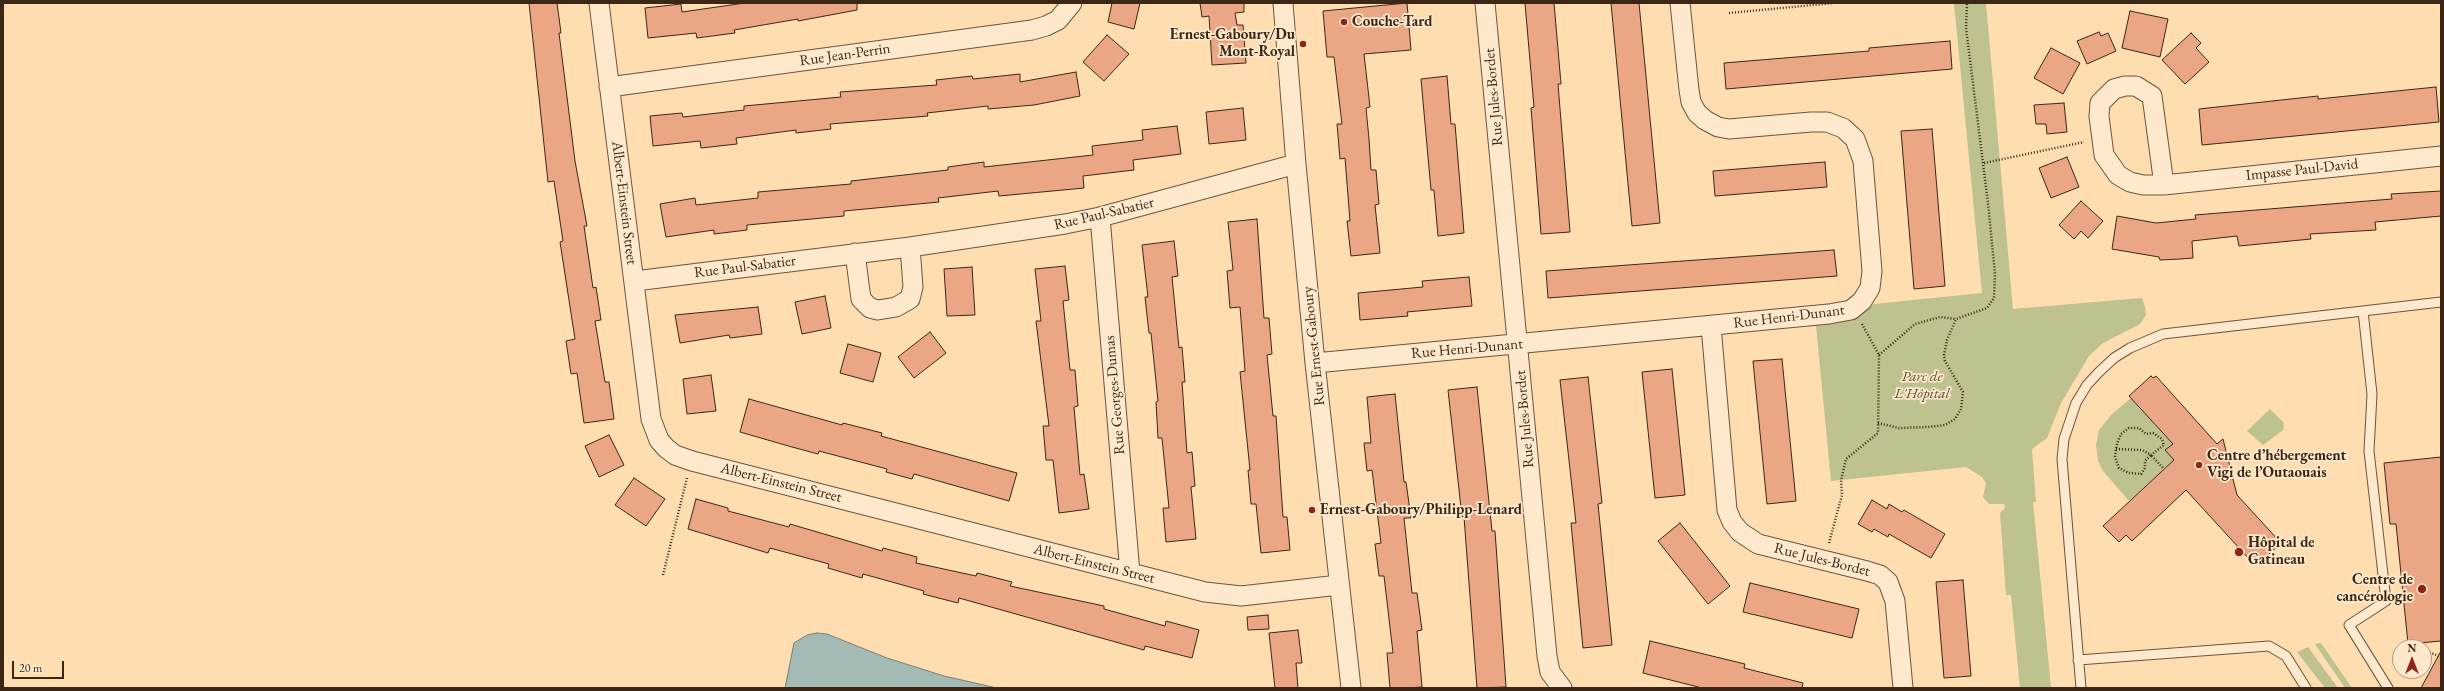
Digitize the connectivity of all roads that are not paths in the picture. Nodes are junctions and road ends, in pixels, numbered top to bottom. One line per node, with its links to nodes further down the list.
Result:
1 (599, 3): 6 (street, Albert-Einstein Street)
2 (1072, 3): 6 (street, Rue Jean-Perrin)
3 (1283, 3): 8 (street, Rue Ernest-Gaboury)
4 (1485, 3): 17 (street, Rue Jules-Bordet)
5 (1680, 3): 16 (street, Rue Henri-Dunant)
6 (609, 87): 13 (street, Albert-Einstein Street)
7 (2441, 156): 9 (street, Impasse Paul-David)
8 (1296, 164): 10 (street, Rue Paul-Sabatier); 18 (street, Rue Ernest-Gaboury)
9 (2164, 185): 9 (street, Impasse Paul-David)
10 (1100, 217): 11 (street, Rue Paul-Sabatier); 19 (street, Rue Georges-Dumas)
11 (910, 246): 12 (street, Rue Paul-Sabatier); 12 (street)
12 (855, 253): 13 (street, Rue Paul-Sabatier)
13 (635, 281): 19 (street, Albert-Einstein Street)
14 (2441, 302): 15 (lane)
15 (2363, 311): 21 (lane); 27 (lane)
16 (1711, 326): 17 (street, Rue Henri-Dunant); 24 (street, Rue Jules-Bordet)
17 (1518, 345): 18 (street, Rue Henri-Dunant); 23 (street, Rue Jules-Bordet)
18 (1315, 363): 20 (street, Rue Ernest-Gaboury)
19 (1130, 573): 20 (street, Albert-Einstein Street)
20 (1339, 585): 22 (street, Rue Ernest-Gaboury)
21 (2078, 660): 25 (lane); 26 (lane)
22 (1351, 688)
23 (1562, 688)
24 (1903, 688)
25 (2081, 688)
26 (2306, 688)
27 (2388, 688)

